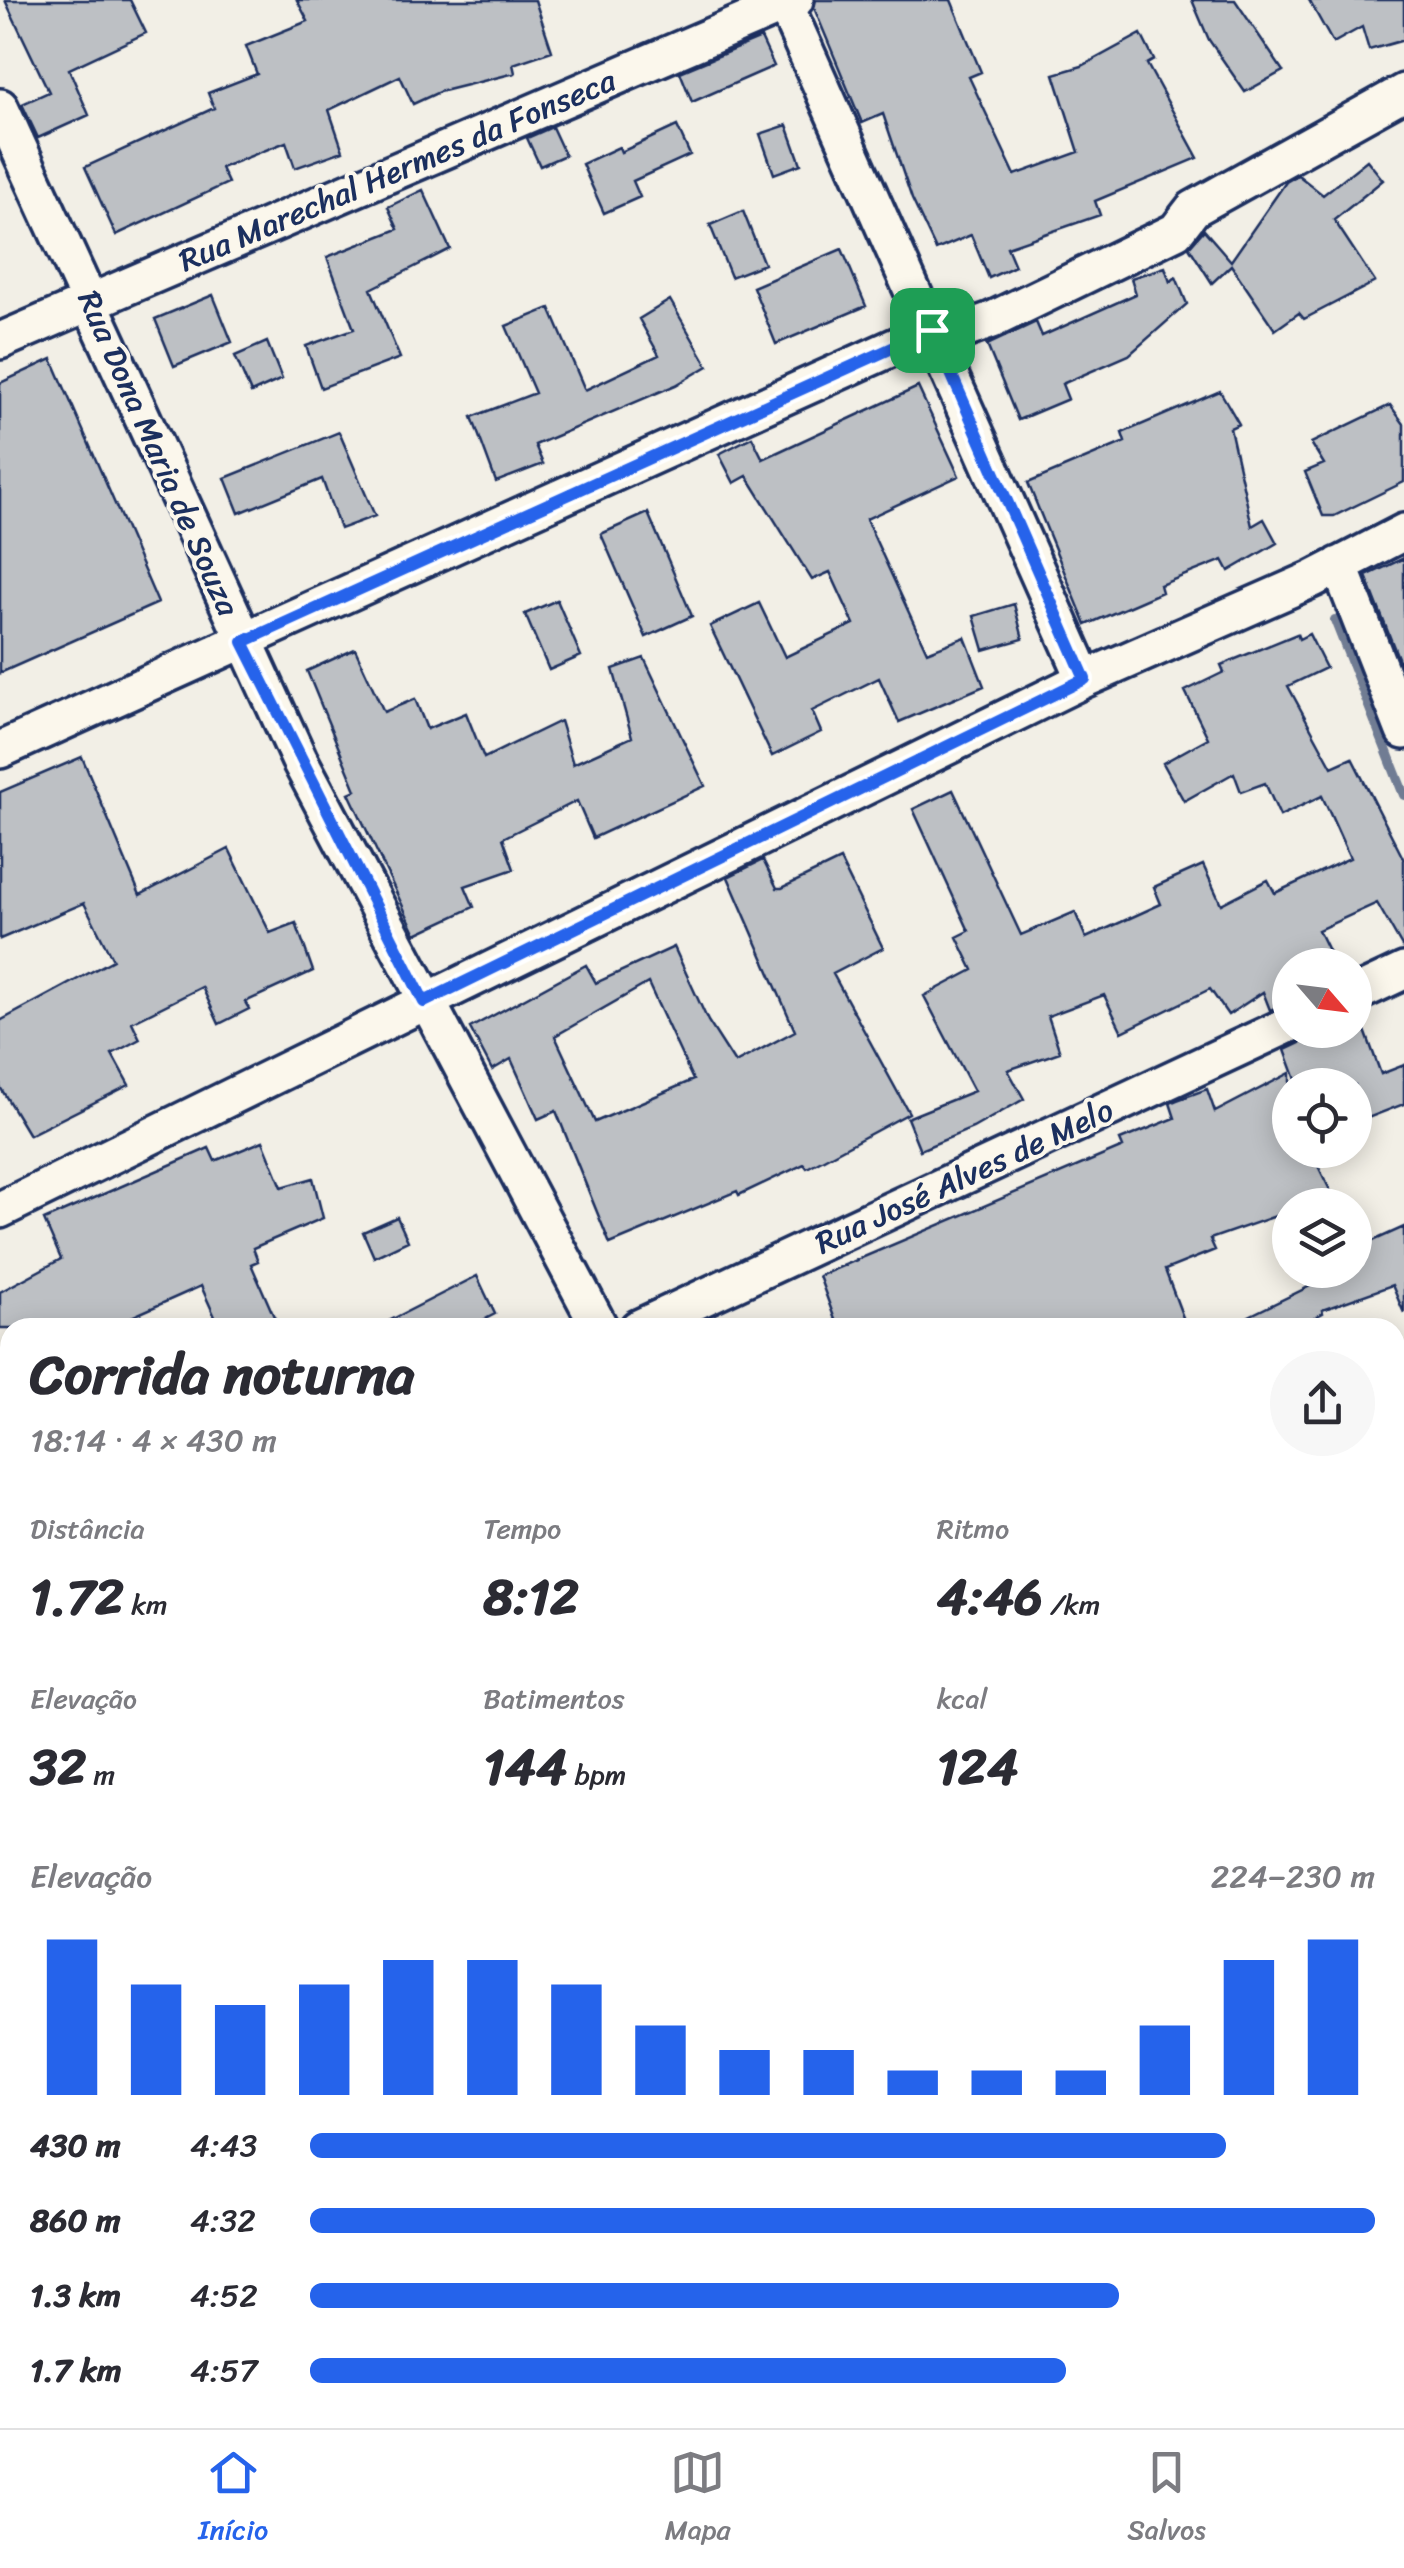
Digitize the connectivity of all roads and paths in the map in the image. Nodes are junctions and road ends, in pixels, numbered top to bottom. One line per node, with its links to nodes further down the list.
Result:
1 (788, 1): 4 (street, Rua Marechal Hermes da Fonseca); 5 (street)
2 (1404, 92): 5 (street)
3 (0, 108): 4 (street, Rua Dona Maria de Souza)
4 (92, 300): 6 (street, Rua Marechal Hermes da Fonseca); 9 (street, Rua Dona Maria de Souza)
5 (932, 330): 9 (street); 10 (street)
6 (0, 341)
7 (1404, 532): 8 (street)
8 (1339, 565): 10 (street); 11 (street)
9 (243, 642): 12 (street); 15 (street, Rua Dona Maria de Souza)
10 (1085, 679): 15 (street)
11 (1404, 731)
12 (0, 750)
13 (1404, 972): 14 (street)
14 (1372, 986)
15 (424, 1002): 17 (street); 18 (street, Rua Dona Maria de Souza)
16 (1272, 1032): 19 (street, Rua José Alves de Melo)
17 (0, 1210)
18 (595, 1318)
19 (659, 1318)

